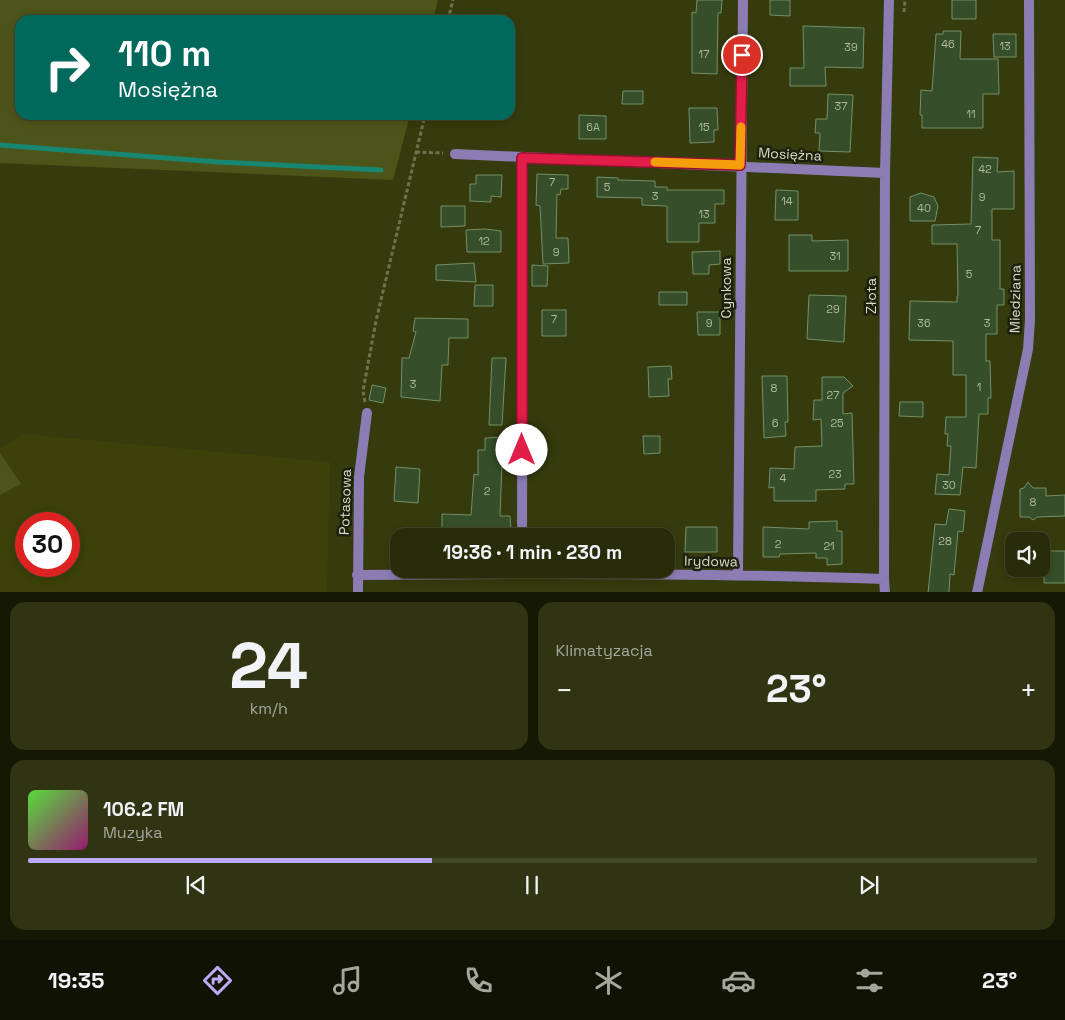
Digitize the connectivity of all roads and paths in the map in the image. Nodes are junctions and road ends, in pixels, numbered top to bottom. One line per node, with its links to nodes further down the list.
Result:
1 (453, 0): 5 (path)
2 (743, 0): 10 (street, Cynkowa)
3 (889, 0): 11 (street, Złota)
4 (1029, 0): 21 (street, Miedziana)
5 (449, 15)
6 (424, 120): 7 (path)
7 (416, 152): 8 (path); 12 (path)
8 (454, 154): 9 (street, Mosiężna)
9 (522, 158): 10 (street, Mosiężna); 13 (street)
10 (740, 165): 11 (street, Mosiężna); 17 (street, Cynkowa)
11 (885, 173): 18 (street, Złota)
12 (367, 413): 16 (street, Potasowa)
13 (522, 528)
14 (390, 574): 16 (street, Irydowa)
15 (675, 574): 17 (street, Irydowa)
16 (357, 575): 19 (street, Potasowa)
17 (738, 575): 18 (street, Irydowa)
18 (884, 579): 20 (street, Złota)
19 (358, 592)
20 (885, 592)
21 (977, 592)

